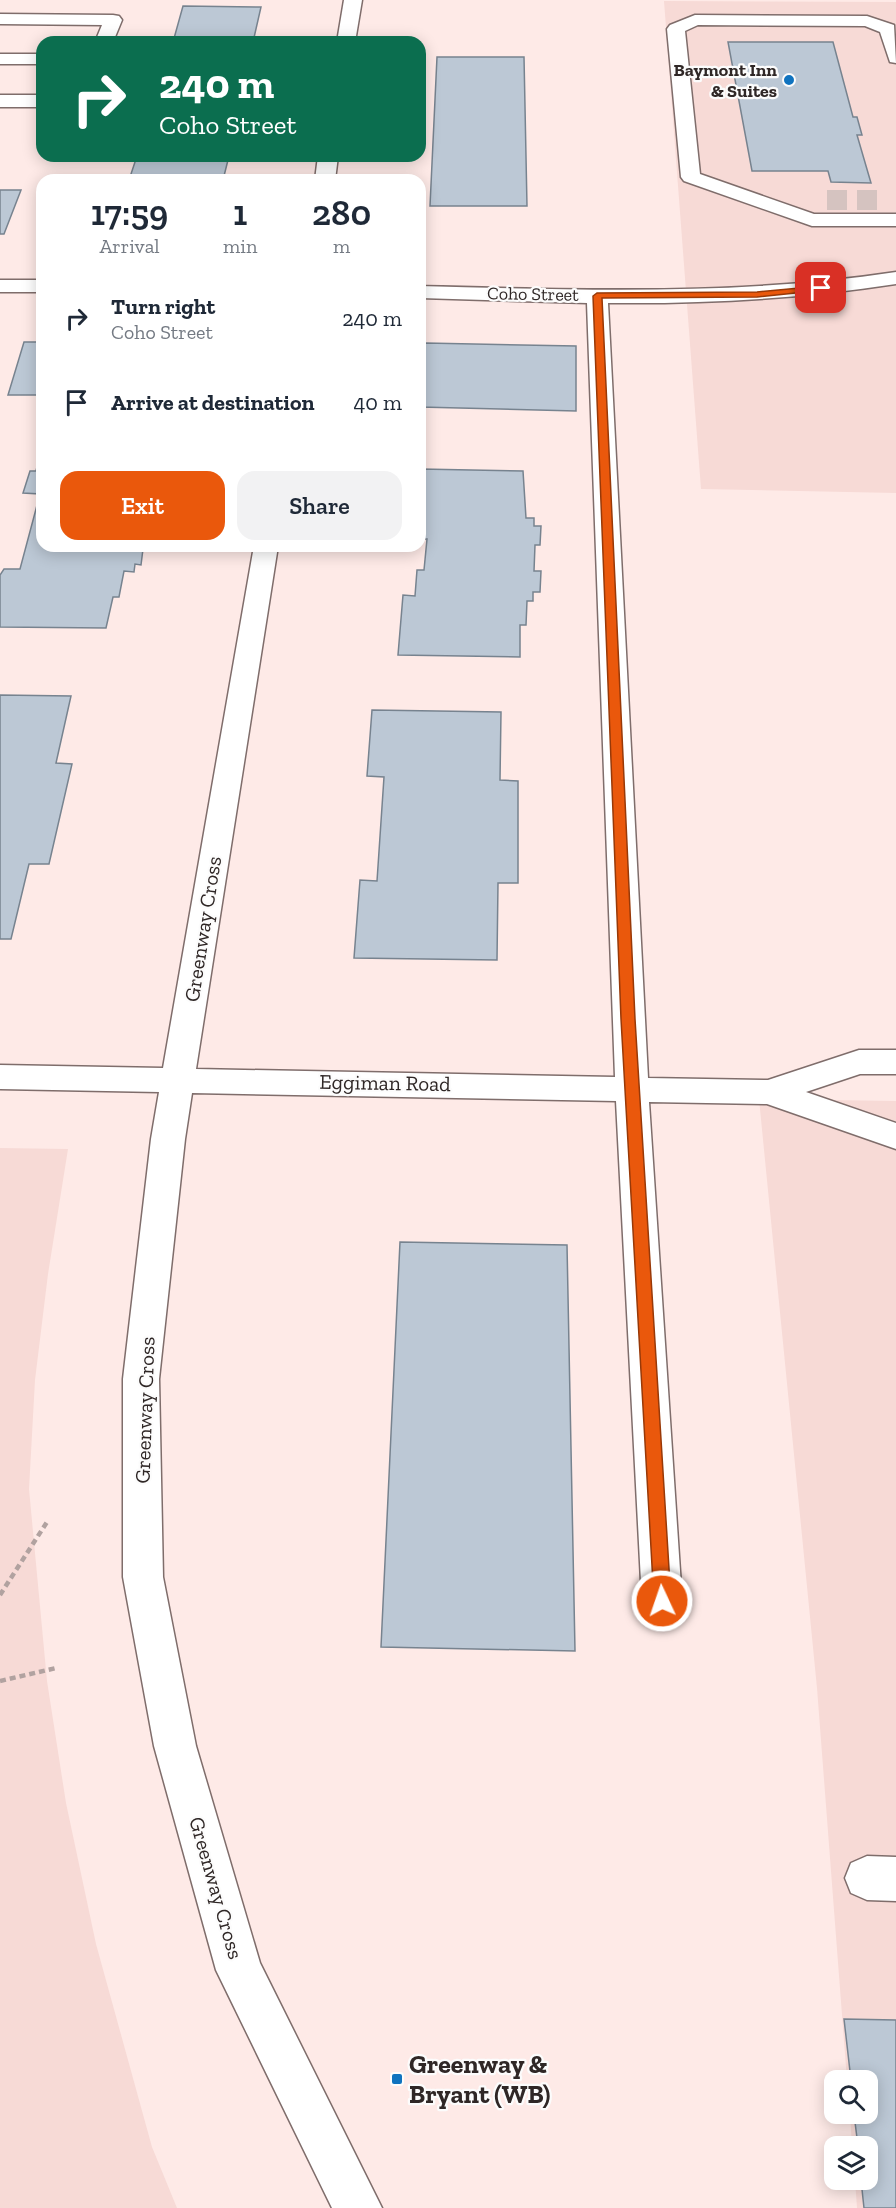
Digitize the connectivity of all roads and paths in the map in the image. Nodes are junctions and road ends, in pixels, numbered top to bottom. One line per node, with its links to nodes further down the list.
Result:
1 (352, 0): 4 (street)
2 (0, 19): 3 (street)
3 (106, 36)
4 (347, 36)
5 (896, 58): 12 (street)
6 (0, 59): 7 (street)
7 (36, 59)
8 (0, 101): 9 (street)
9 (36, 101)
10 (809, 199): 12 (street)
11 (877, 200): 13 (street)
12 (777, 208): 13 (street)
13 (896, 221)
14 (896, 278): 18 (street, Coho Street)
15 (36, 286): 16 (street)
16 (1, 288)
17 (426, 292): 18 (street, Coho Street)
18 (597, 296): 23 (street)
19 (265, 552): 22 (street, Greenway Cross)
20 (896, 1062): 24 (street)
21 (0, 1077): 22 (street, Eggiman Road)
22 (179, 1079): 23 (street, Eggiman Road); 31 (street, Greenway Cross)
23 (632, 1088): 24 (street, Eggiman Road); 28 (street)
24 (769, 1092): 25 (street)
25 (896, 1136)
26 (47, 1522): 27 (path)
27 (0, 1595)
28 (662, 1601)
29 (56, 1668): 30 (path)
30 (0, 1681)
31 (358, 2208)

